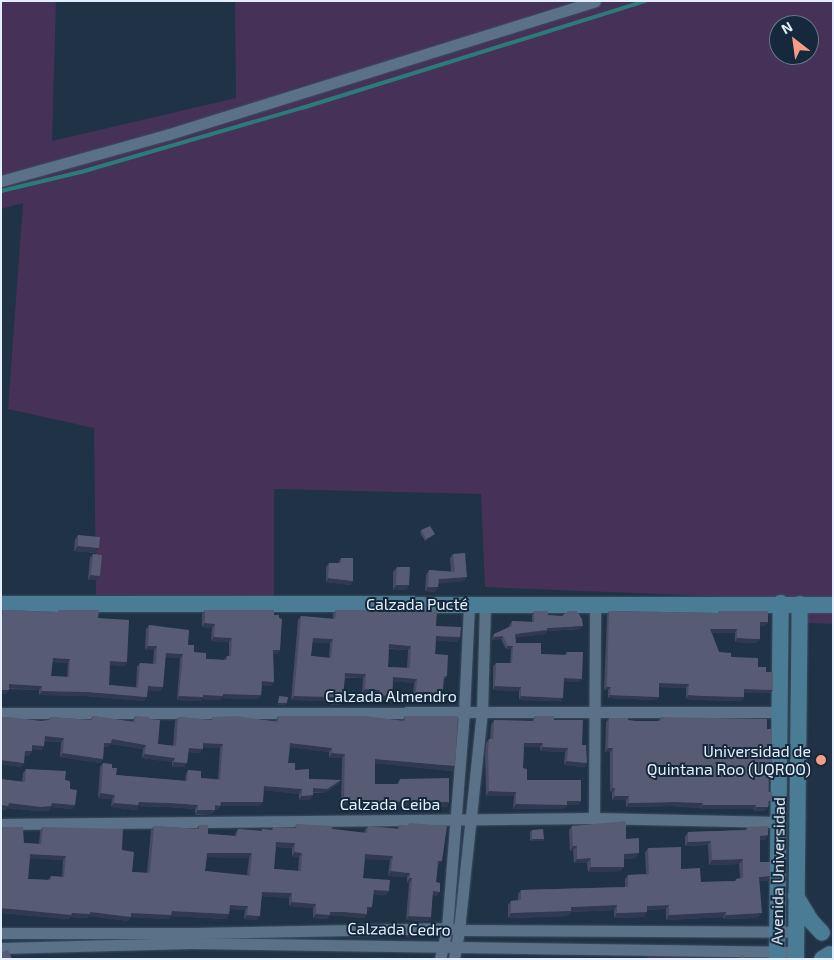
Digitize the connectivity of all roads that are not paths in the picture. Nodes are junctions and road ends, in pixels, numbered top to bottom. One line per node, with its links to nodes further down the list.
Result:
1 (595, 1): 2 (street)
2 (1, 181)
3 (781, 603): 5 (street, Calzada Pucté); 6 (street, Calzada Pucté); 11 (street, Avenida Universidad)
4 (1, 604): 7 (street, Calzada Pucté)
5 (596, 604): 7 (street, Calzada Pucté); 13 (street)
6 (800, 604): 8 (street, Calzada Pucté); 19 (street, Avenida Universidad)
7 (477, 605): 9 (street); 10 (street)
8 (833, 605)
9 (464, 712): 10 (street, Calzada Almendro); 12 (street, Calzada Almendro); 16 (street)
10 (482, 712): 13 (street, Calzada Almendro); 15 (street)
11 (780, 712): 13 (street, Calzada Almendro); 17 (street, Avenida Universidad)
12 (1, 713)
13 (596, 714): 14 (street)
14 (594, 818): 15 (street, Calzada Ceiba); 17 (street, Calzada Ceiba)
15 (469, 819): 16 (street, Calzada Ceiba); 21 (street)
16 (454, 820): 18 (street, Calzada Ceiba); 20 (street)
17 (780, 822): 22 (street, Avenida Universidad)
18 (1, 824)
19 (796, 895): 23 (street, Avenida Universidad); 25 (street)
20 (446, 928): 21 (street, Calzada Cedro); 24 (street, Calzada Cedro); 26 (street)
21 (460, 930): 22 (street, Calzada Cedro); 27 (street)
22 (779, 932): 23 (street, Calzada Cedro); 29 (street, Avenida Universidad)
23 (796, 932): 30 (street, Avenida Universidad)
24 (1, 933)
25 (822, 933)
26 (441, 946): 27 (street, Calzada Cedro); 28 (street, Calzada Cedro); 31 (street)
27 (455, 946): 29 (street, Calzada Cedro); 32 (street)
28 (1, 948)
29 (777, 956): 30 (street, Calzada Cedro)
30 (796, 956)
31 (440, 959)
32 (454, 959)

